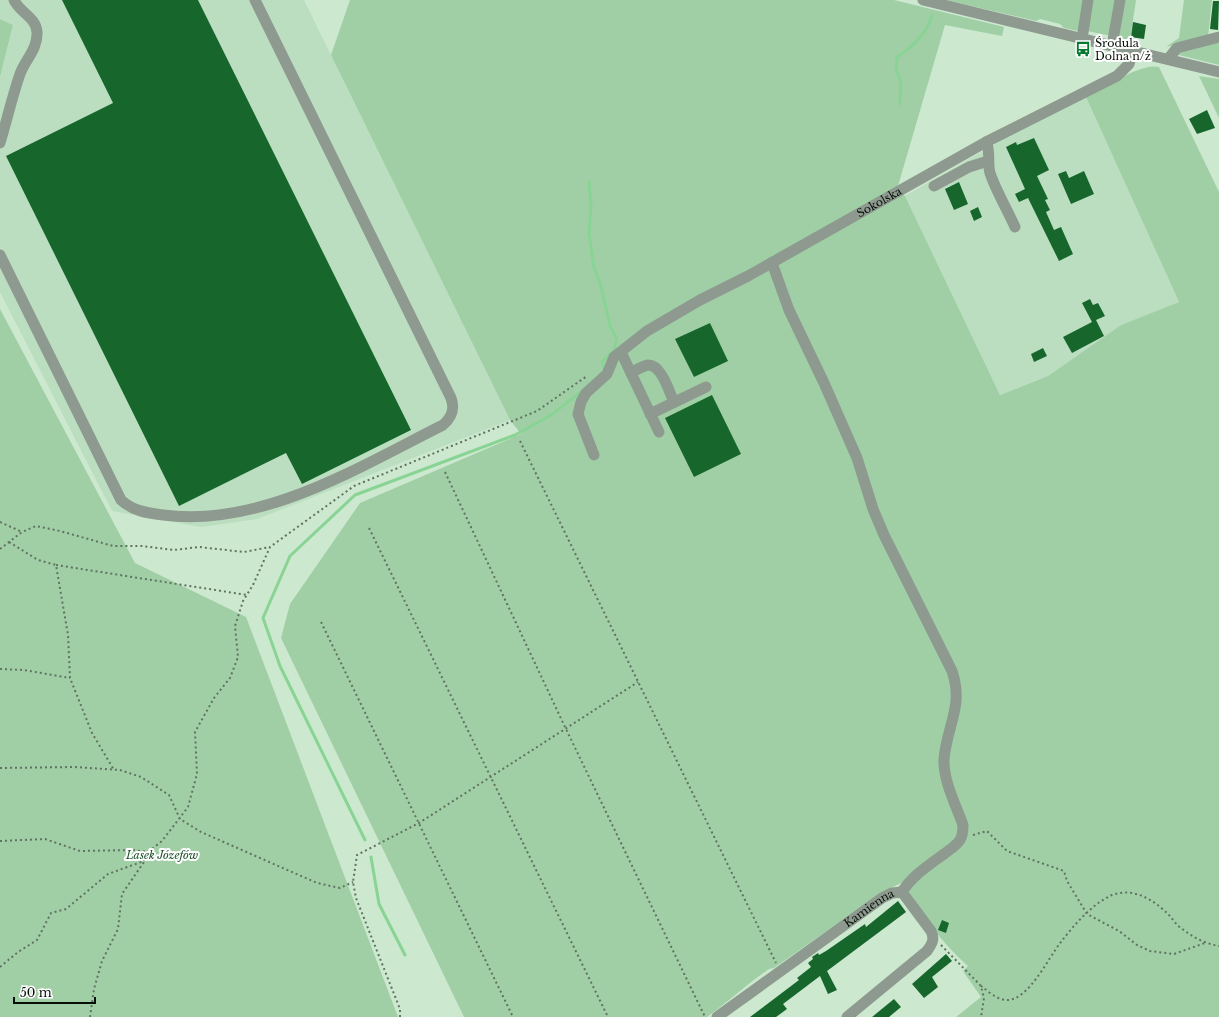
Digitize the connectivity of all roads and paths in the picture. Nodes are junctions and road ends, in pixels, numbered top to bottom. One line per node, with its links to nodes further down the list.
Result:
1 (14, 0): 13 (street)
2 (255, 0): 17 (street)
3 (923, 0): 7 (street)
4 (1088, 0): 7 (street)
5 (1120, 0): 8 (street)
6 (1219, 37): 10 (street)
7 (1082, 39): 8 (street)
8 (1112, 46): 9 (street)
9 (1133, 51): 10 (street); 12 (street, Sokolska)
10 (1168, 59): 11 (street)
11 (1219, 72)
12 (986, 142): 14 (street); 18 (street, Sokolska)
13 (0, 143)
14 (988, 161): 15 (street); 16 (street)
15 (934, 186)
16 (1015, 227)
17 (0, 255)
18 (772, 263): 19 (street, Sokolska); 47 (street)
19 (621, 352): 21 (street); 27 (street, Sokolska)
20 (591, 373): 33 (path)
21 (631, 373): 23 (street); 24 (street)
22 (706, 387): 23 (street)
23 (674, 402): 24 (street)
24 (650, 414): 25 (street)
25 (659, 432)
26 (520, 441): 40 (path)
27 (594, 455)
28 (445, 472): 41 (path)
29 (0, 522): 31 (path)
30 (369, 528): 44 (path)
31 (22, 532): 32 (path); 33 (path)
32 (9, 542): 34 (path); 35 (path)
33 (270, 547): 36 (path)
34 (0, 549)
35 (56, 565): 36 (path); 39 (path)
36 (246, 595): 45 (path)
37 (321, 622): 46 (path)
38 (0, 669): 39 (path)
39 (70, 678): 43 (path)
40 (638, 682): 41 (path); 58 (path)
41 (565, 728): 44 (path); 64 (path)
42 (0, 768): 43 (path)
43 (114, 770): 45 (path)
44 (492, 776): 46 (path); 63 (path)
45 (180, 819): 49 (path); 51 (path)
46 (419, 823): 51 (path); 62 (path)
47 (963, 833): 52 (street); 53 (path)
48 (0, 841): 49 (path)
49 (148, 852): 50 (path)
50 (144, 861): 57 (path); 60 (path)
51 (353, 882): 61 (path)
52 (902, 892): 54 (street, Kamienna); 58 (street, Kamienna)
53 (1087, 914): 55 (path); 55 (path); 59 (path)
54 (933, 941): 59 (path); 66 (street)
55 (1206, 943): 56 (path)
56 (1219, 946)
57 (0, 968)
58 (781, 971): 65 (street, Kamienna)
59 (981, 986): 67 (path)
60 (90, 1017)
61 (400, 1017)
62 (513, 1017)
63 (608, 1017)
64 (705, 1017)
65 (717, 1017)
66 (847, 1017)
67 (981, 1017)

